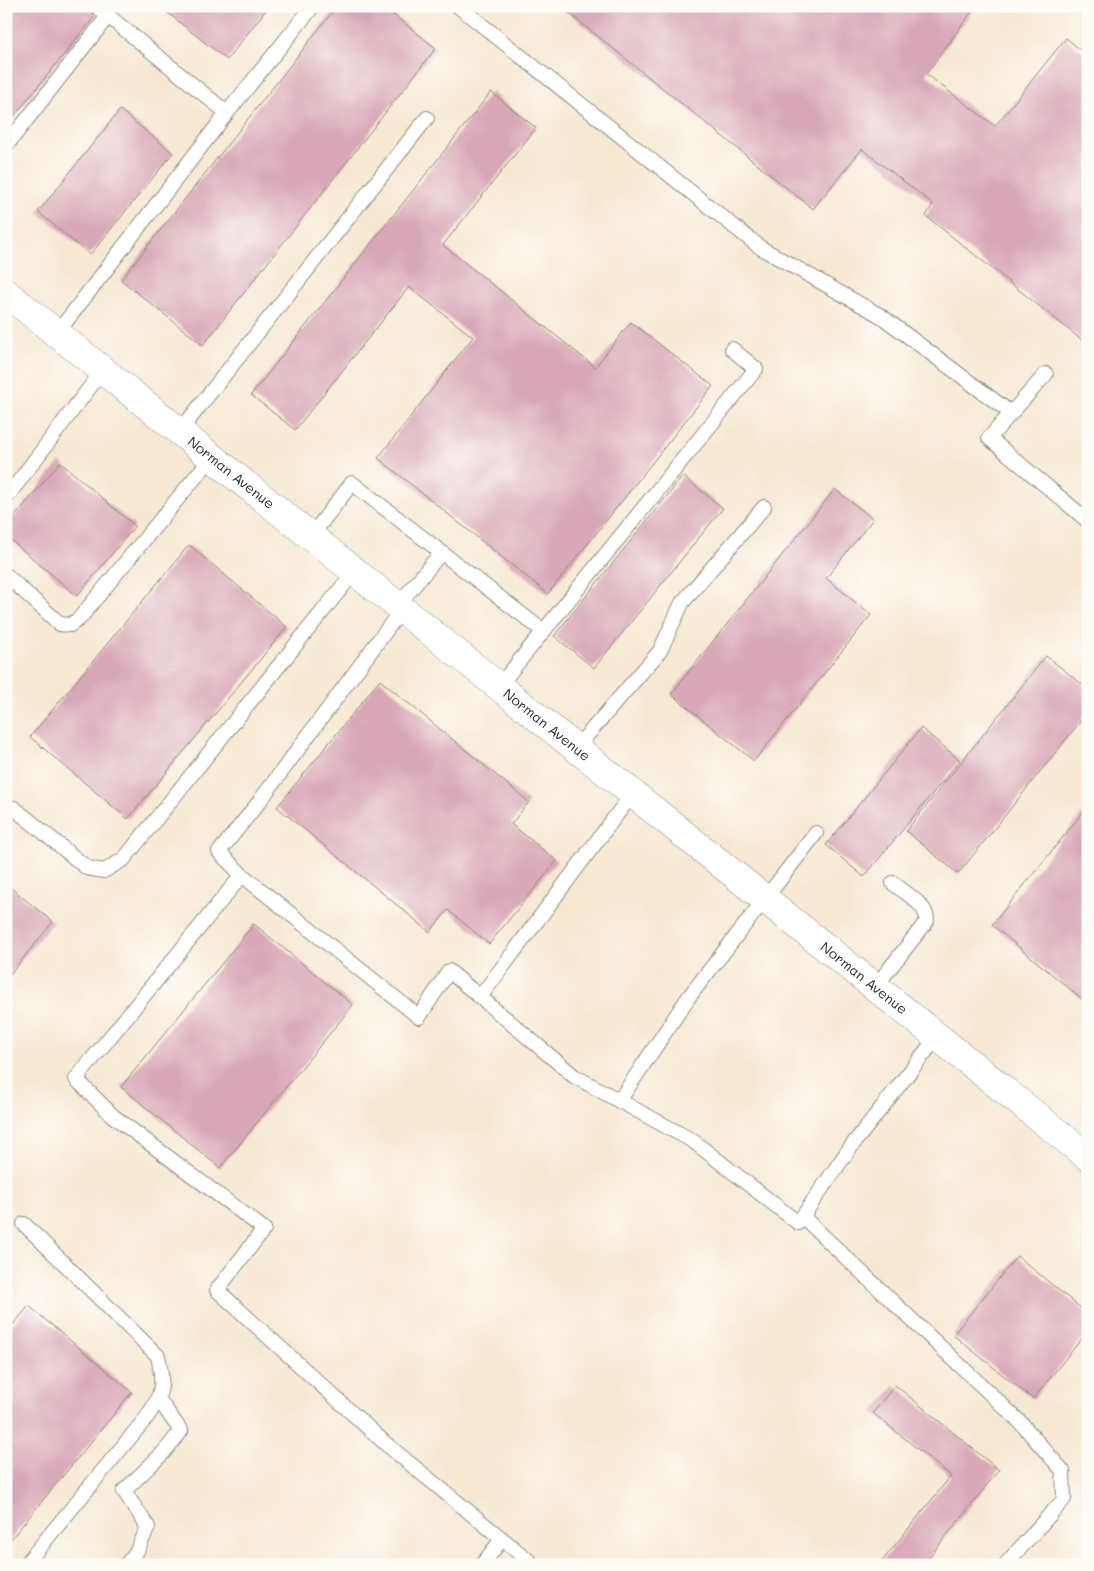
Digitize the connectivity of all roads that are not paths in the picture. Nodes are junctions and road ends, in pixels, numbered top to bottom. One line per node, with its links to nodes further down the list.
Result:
1 (96, 6): 4 (lane)
2 (313, 6): 5 (lane)
3 (458, 6): 13 (lane)
4 (108, 16): 5 (lane); 7 (lane)
5 (228, 113): 9 (lane)
6 (427, 118): 14 (lane)
7 (6, 146)
8 (6, 293): 9 (street, Norman Avenue)
9 (57, 333): 11 (street, Norman Avenue)
10 (732, 349): 24 (lane)
11 (103, 370): 14 (street, Norman Avenue); 16 (lane)
12 (1046, 374): 13 (lane)
13 (1011, 413): 18 (lane)
14 (180, 431): 15 (street, Norman Avenue)
15 (212, 457): 19 (street, Norman Avenue); 22 (lane)
16 (6, 498)
17 (764, 507): 26 (lane)
18 (1088, 521)
19 (311, 536): 20 (lane); 21 (street, Norman Avenue)
20 (440, 554): 23 (lane); 24 (lane)
21 (355, 571): 23 (street, Norman Avenue); 28 (lane)
22 (6, 576)
23 (400, 607): 25 (street, Norman Avenue); 30 (lane)
24 (543, 631): 25 (lane)
25 (499, 686): 26 (street, Norman Avenue)
26 (576, 748): 27 (street, Norman Avenue)
27 (633, 793): 32 (street, Norman Avenue); 34 (lane)
28 (14, 808)
29 (816, 833): 32 (lane)
30 (242, 875): 34 (lane); 41 (lane)
31 (893, 884): 33 (lane)
32 (764, 898): 33 (street, Norman Avenue); 36 (lane)
33 (875, 987): 35 (street, Norman Avenue)
34 (480, 997): 36 (lane)
35 (937, 1037): 37 (street, Norman Avenue); 38 (lane)
36 (619, 1100): 38 (lane)
37 (1088, 1157)
38 (803, 1217): 46 (lane)
39 (24, 1224): 40 (lane)
40 (159, 1400): 42 (lane); 43 (lane)
41 (502, 1539): 44 (lane); 45 (lane)
42 (25, 1565)
43 (126, 1565)
44 (482, 1565)
45 (534, 1565)
46 (1004, 1565)

